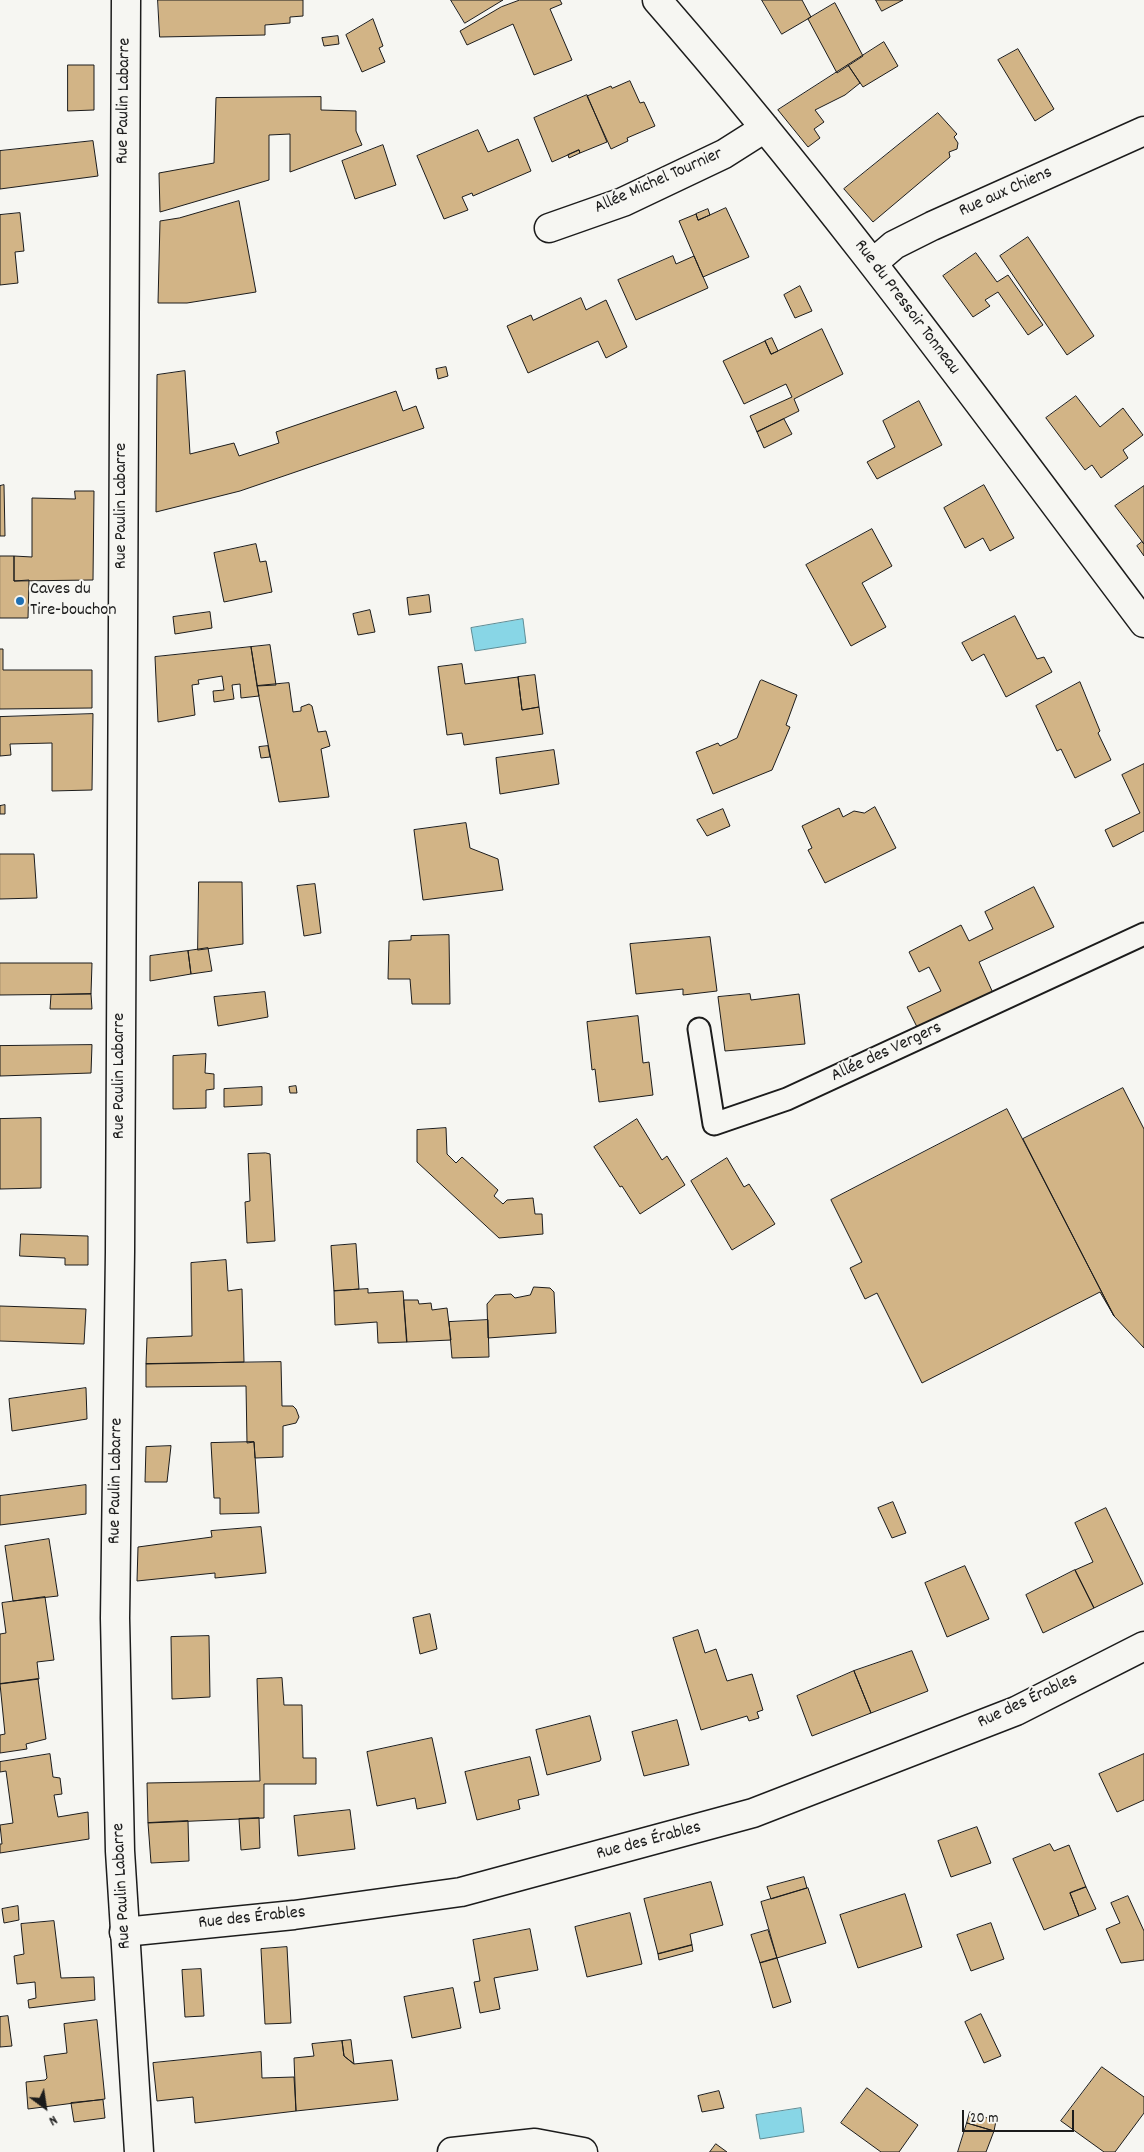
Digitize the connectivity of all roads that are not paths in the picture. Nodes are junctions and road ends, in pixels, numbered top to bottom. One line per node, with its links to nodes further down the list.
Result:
1 (126, 0): 11 (street, Rue Paulin Labarre)
2 (658, 0): 3 (street, Rue du Pressoir Tonneau)
3 (765, 128): 5 (street, Allée Michel Tournier); 6 (street, Rue du Pressoir Tonneau)
4 (1144, 131): 6 (street, Rue aux Chiens)
5 (549, 228)
6 (873, 263): 7 (street, Rue du Pressoir Tonneau)
7 (1144, 623)
8 (1144, 934): 9 (lane, Allée des Vergers)
9 (699, 1029)
10 (1144, 1646): 11 (street, Rue des Érables)
11 (124, 1932): 12 (street, Rue Paulin Labarre)
12 (139, 2152)
13 (452, 2152): 14 (street)
14 (583, 2152)

